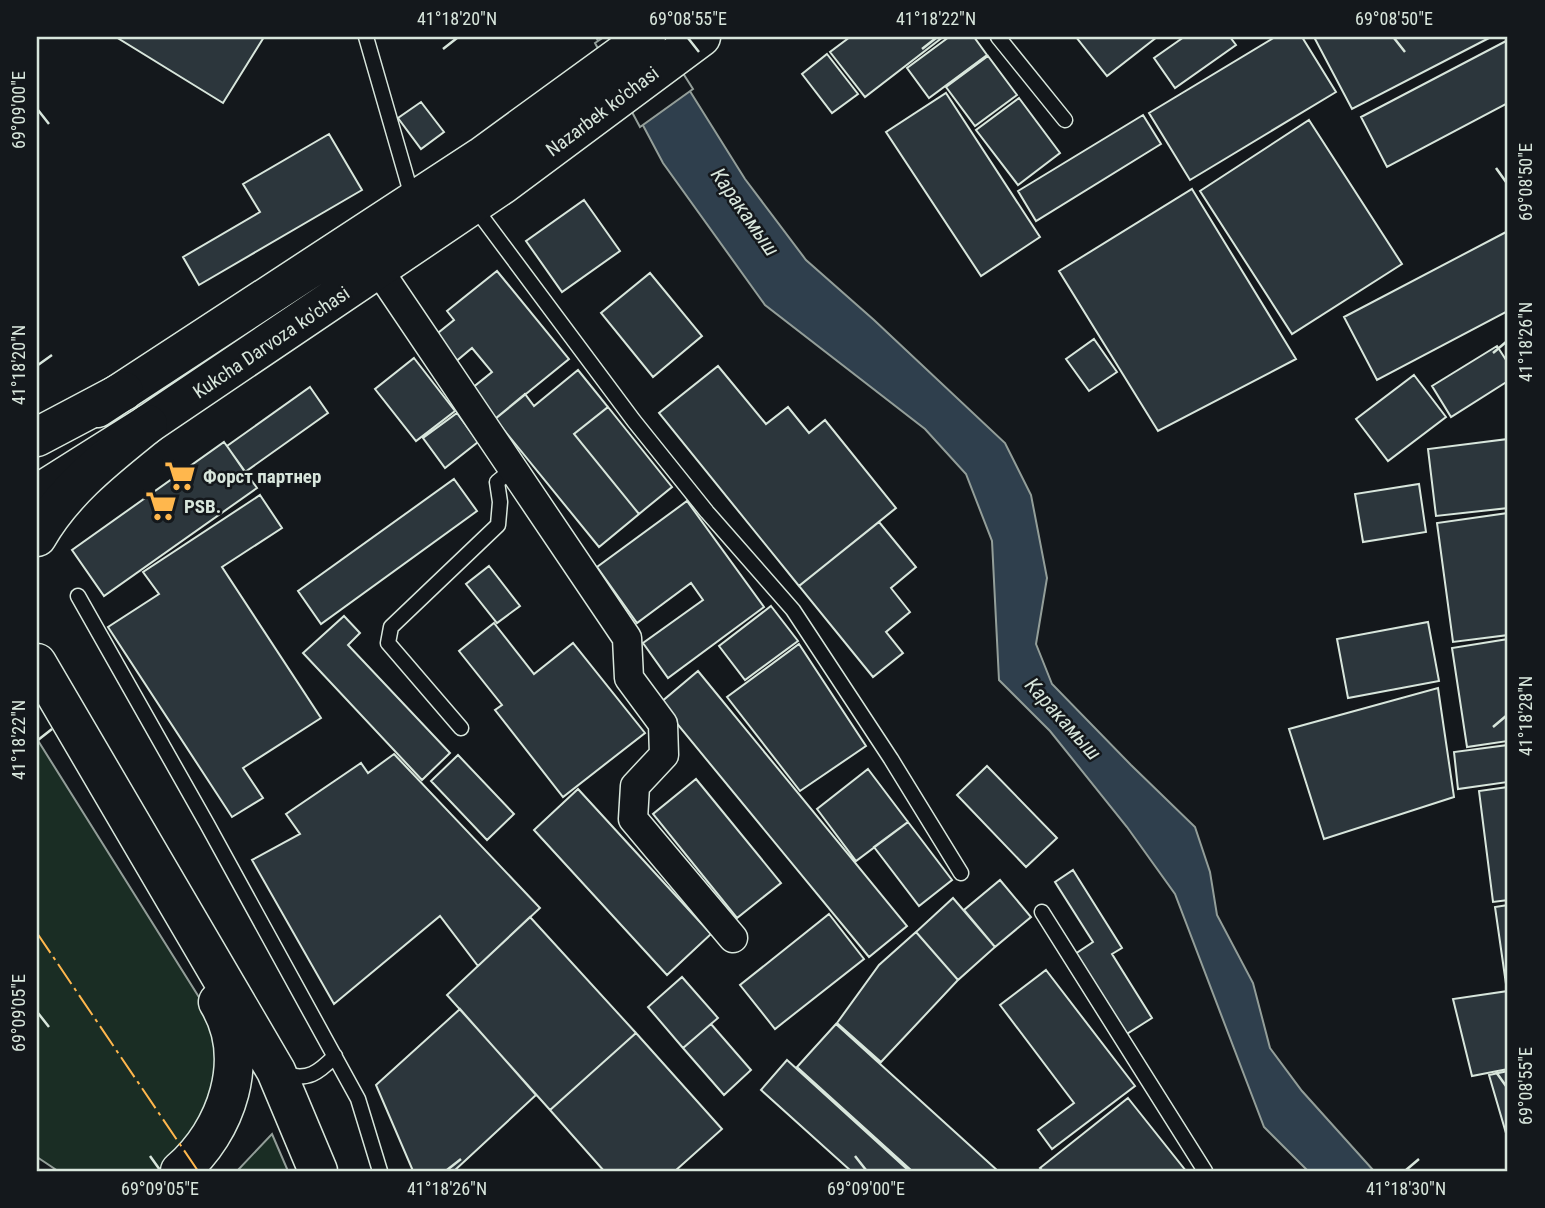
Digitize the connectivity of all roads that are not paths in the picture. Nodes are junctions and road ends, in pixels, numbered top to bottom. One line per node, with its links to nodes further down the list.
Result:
1 (366, 37): 7 (lane)
2 (646, 37): 6 (main road, Nazarbek ko'chasi)
3 (701, 37): 6 (main road, Nazarbek ko'chasi)
4 (998, 37): 5 (lane)
5 (1065, 120)
6 (486, 182): 7 (main road, Kukcha Darvoza ko'chasi); 8 (main road, Kukcha Darvoza ko'chasi); 20 (lane)
7 (413, 202): 9 (main road, Kukcha Darvoza ko'chasi)
8 (378, 269): 10 (main road, Kukcha Darvoza ko'chasi); 13 (street)
9 (124, 391): 11 (main road); 12 (main road, Kukcha Darvoza ko'chasi)
10 (148, 424): 14 (main road, Kukcha Darvoza ko'chasi); 15 (main road)
11 (37, 437)
12 (37, 446)
13 (514, 468): 19 (lane); 22 (street)
14 (37, 494)
15 (37, 537)
16 (78, 596): 23 (lane)
17 (37, 663): 24 (main road)
18 (37, 700): 25 (main road)
19 (461, 728)
20 (961, 873)
21 (1042, 912): 28 (lane)
22 (733, 938)
23 (335, 1056): 24 (lane); 27 (lane)
24 (276, 1071): 26 (main road)
25 (180, 1171)
26 (317, 1171)
27 (380, 1171)
28 (1205, 1171)

